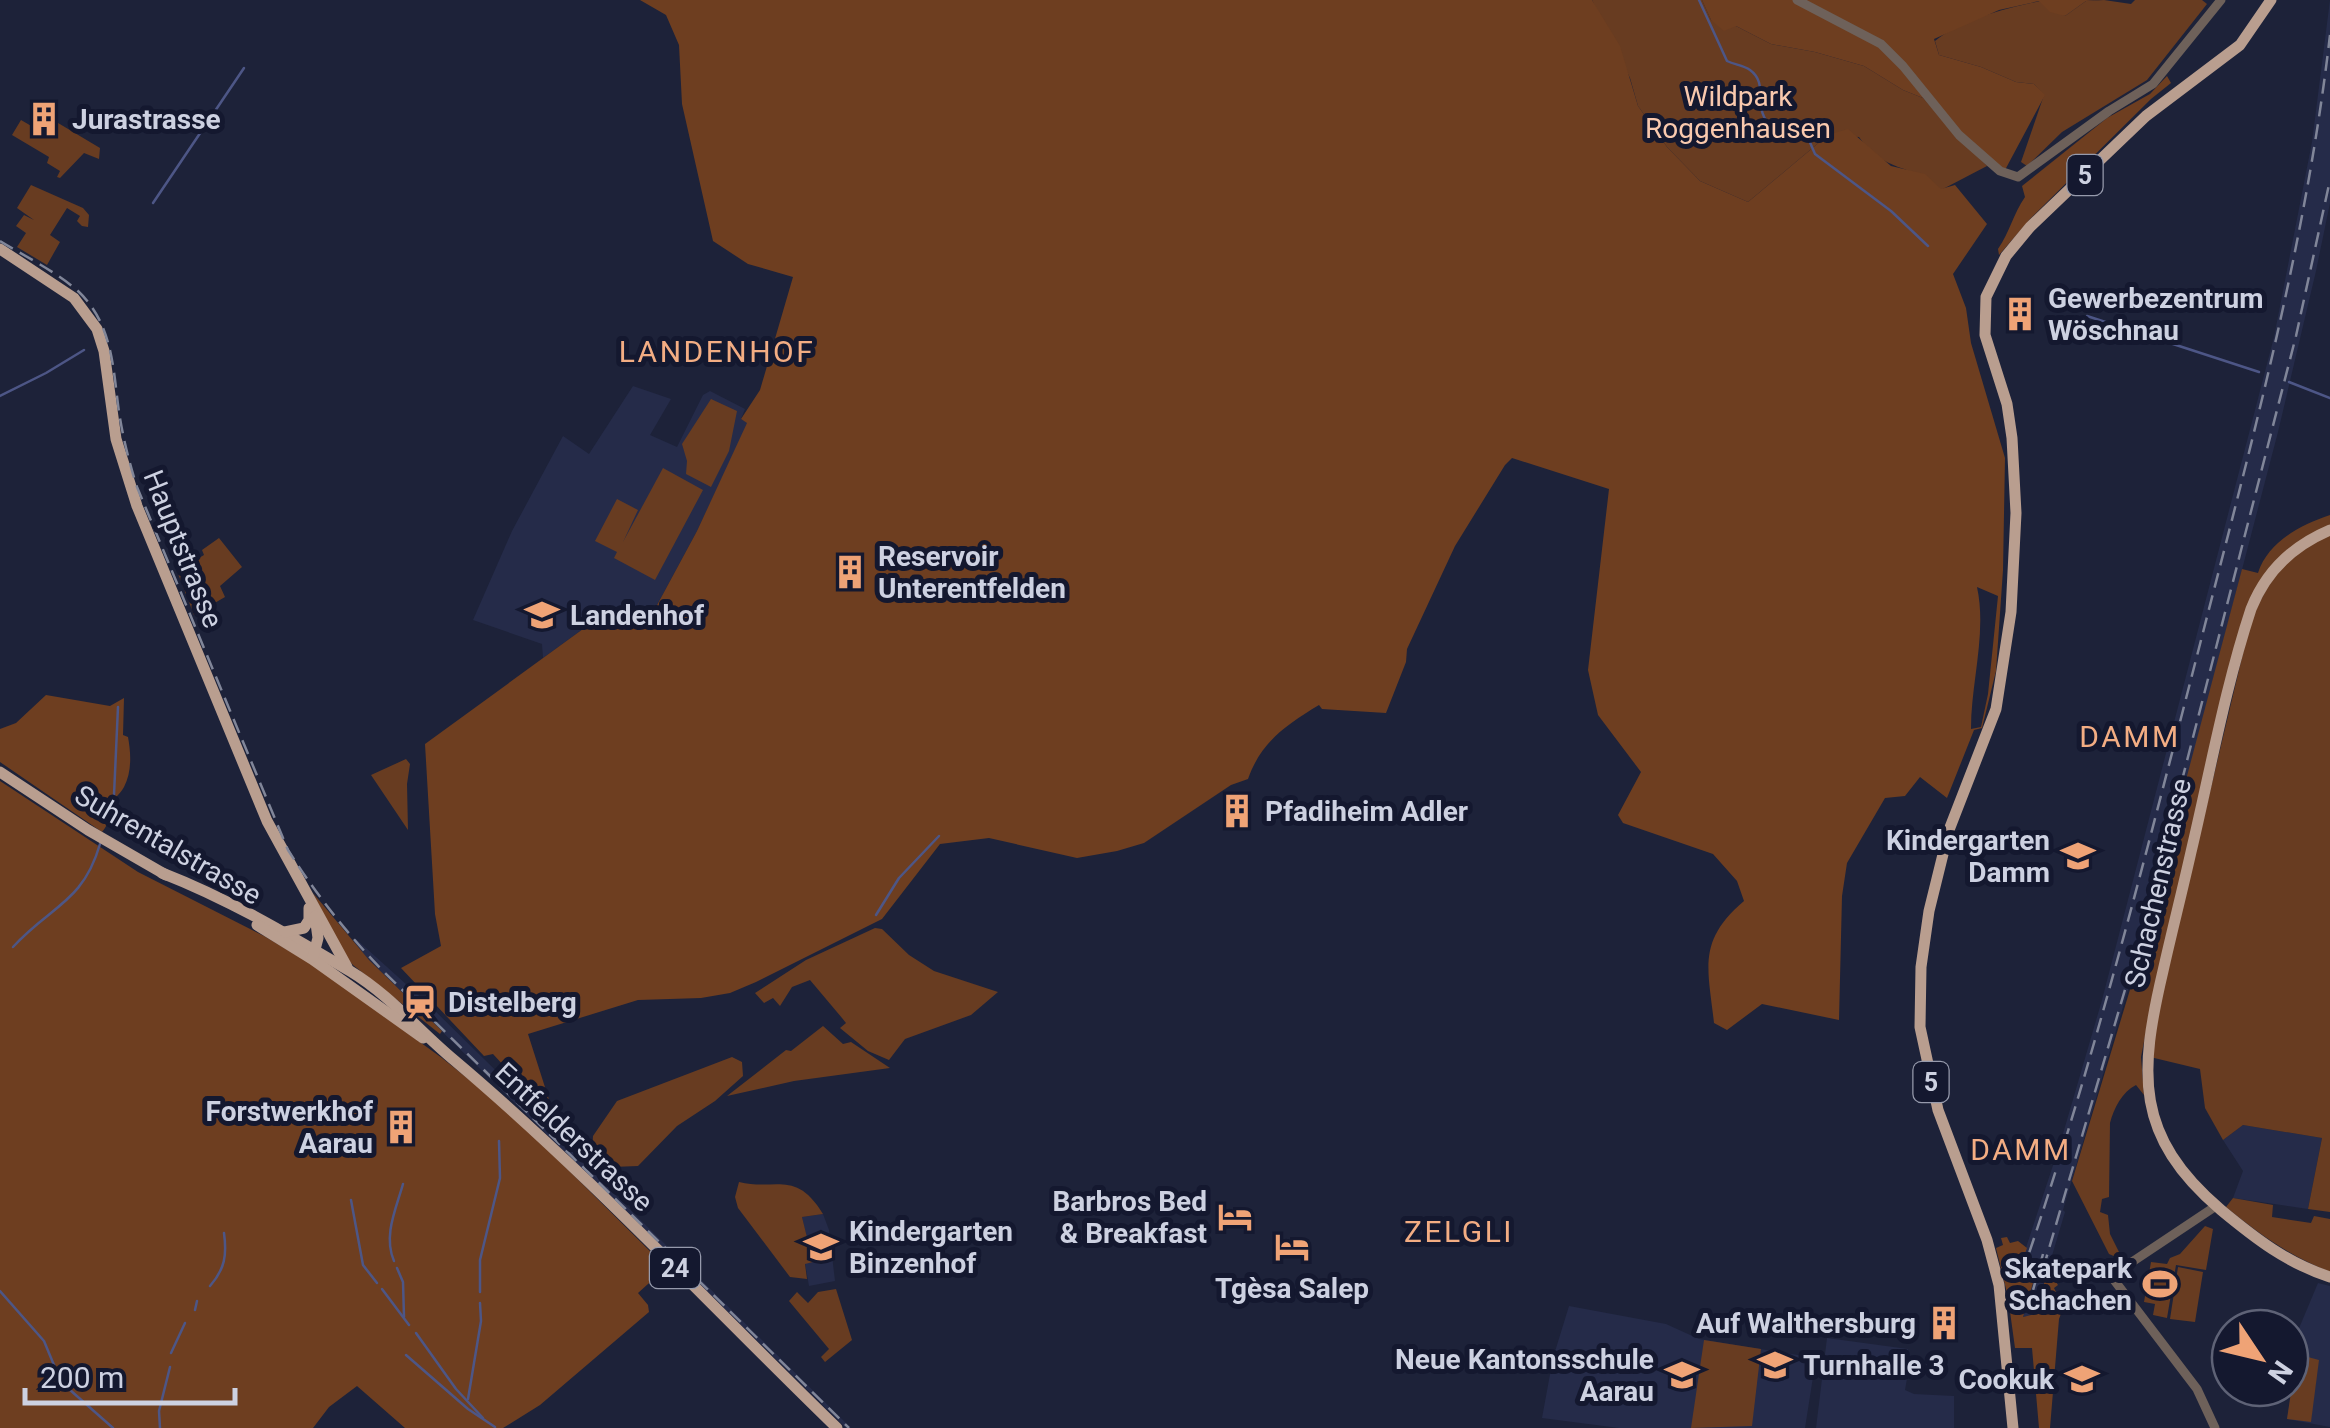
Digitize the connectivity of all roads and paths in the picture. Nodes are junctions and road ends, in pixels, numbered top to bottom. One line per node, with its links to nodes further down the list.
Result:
1 (1797, 0): 2 (street)
2 (2220, 0)
3 (2271, 0): 17 (main road, 5)
4 (0, 249): 8 (main road, Hauptstrasse)
5 (2330, 530): 14 (main road, Schachenstrasse)
6 (0, 772): 7 (main road, Suhrentalstrasse / 24)
7 (162, 873): 9 (main road, Entfelderstrasse / 24); 11 (main road, Suhrentalstrasse / 24)
8 (307, 894): 9 (main road); 10 (main road, Hauptstrasse); 11 (main road)
9 (285, 932): 11 (main road, Entfelderstrasse / 24)
10 (328, 933): 11 (main road); 12 (main road, Hauptstrasse)
11 (315, 954): 12 (main road, Entfelderstrasse / 24); 13 (main road, Entfelderstrasse / 24)
12 (350, 971): 13 (main road, Entfelderstrasse / 24)
13 (446, 1053): 16 (main road, Entfelderstrasse / 24)
14 (2216, 1206): 15 (main road, Schachenstrasse); 18 (street)
15 (2330, 1277)
16 (838, 1428)
17 (2013, 1428)
18 (2215, 1428)

